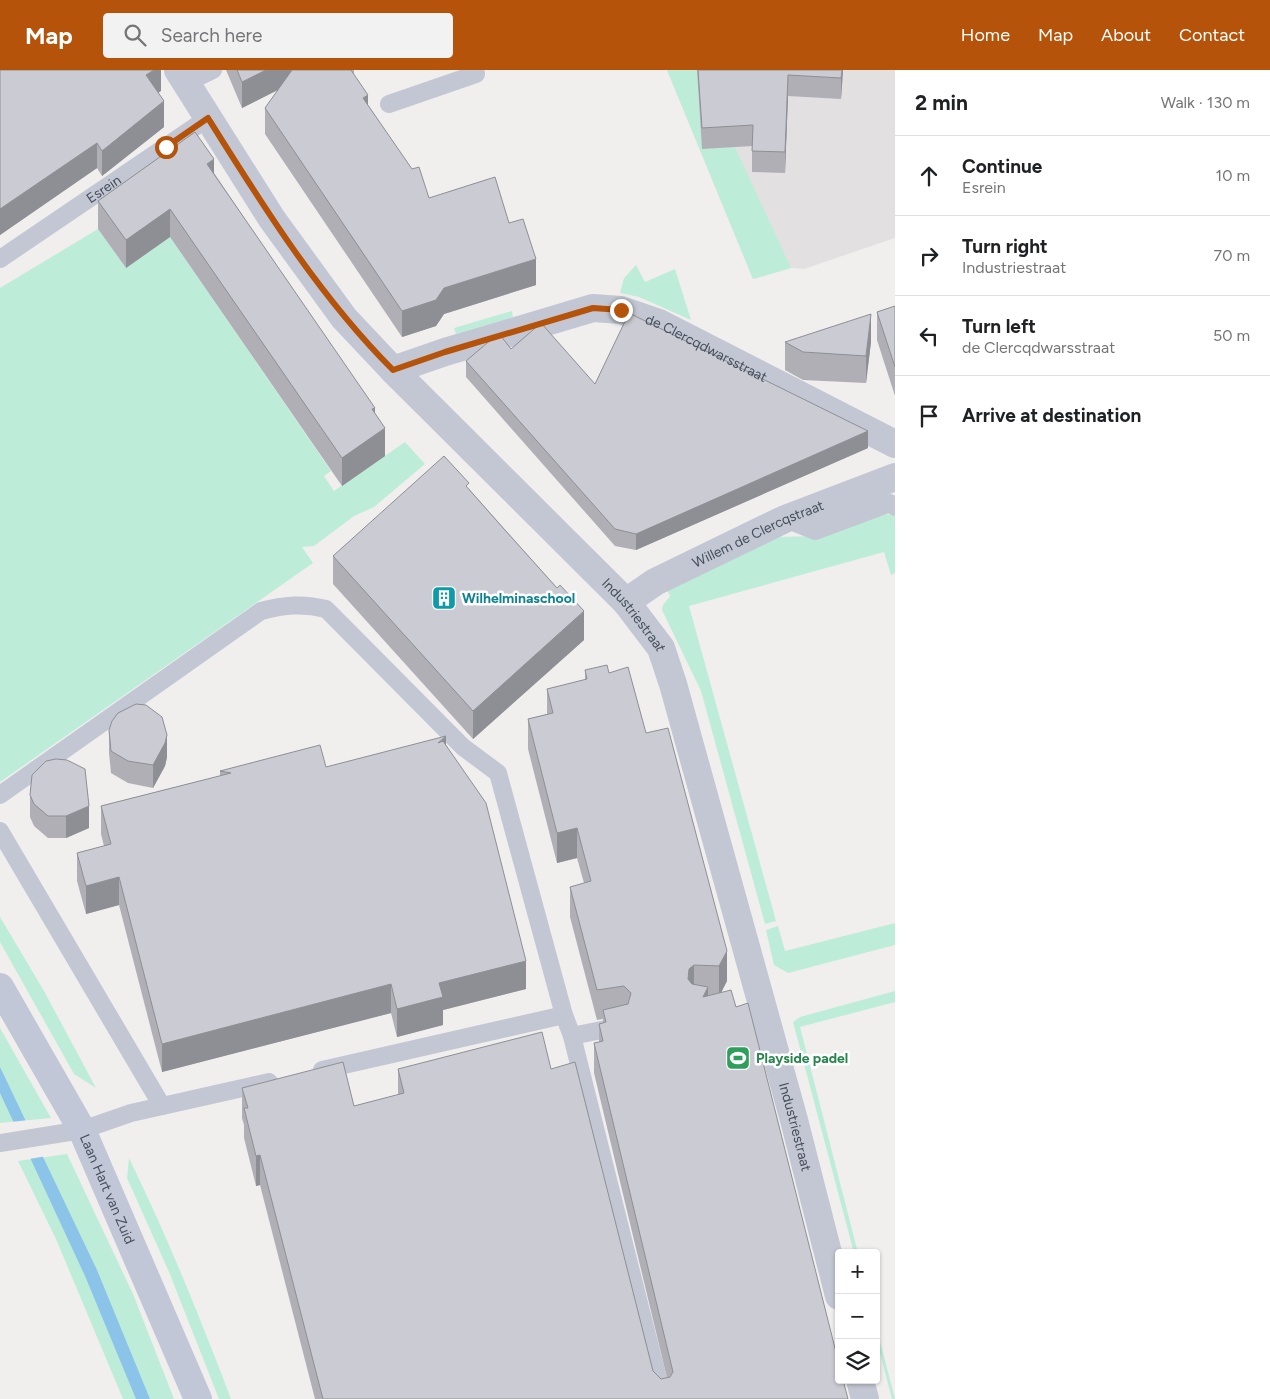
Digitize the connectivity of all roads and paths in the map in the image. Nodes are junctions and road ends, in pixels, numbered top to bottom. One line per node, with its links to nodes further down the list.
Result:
1 (212, 70): 3 (lane)
2 (475, 70): 4 (lane)
3 (182, 77): 5 (street, Industriestraat)
4 (389, 104)
5 (208, 118): 6 (lane, Esrein); 7 (street, Industriestraat)
6 (0, 259)
7 (393, 370): 8 (street, de Clercqdwarsstraat); 12 (street, Industriestraat)
8 (895, 444)
9 (895, 477): 11 (street, Willem de Clercqstraat)
10 (895, 507): 11 (lane)
11 (785, 519): 12 (street, Willem de Clercqstraat)
12 (626, 602): 24 (street, Industriestraat)
13 (0, 795): 16 (lane)
14 (0, 831): 21 (lane)
15 (0, 987): 22 (main road, Laan Hart van Zuid)
16 (564, 1015): 18 (lane); 19 (lane)
17 (621, 1026): 18 (lane)
18 (572, 1036): 27 (lane)
19 (304, 1074)
20 (284, 1078): 21 (lane)
21 (162, 1106): 22 (lane)
22 (82, 1130): 23 (lane); 26 (main road, Laan Hart van Zuid)
23 (0, 1143)
24 (838, 1294)
25 (861, 1384): 28 (street)
26 (198, 1399)
27 (663, 1399)
28 (865, 1399)

